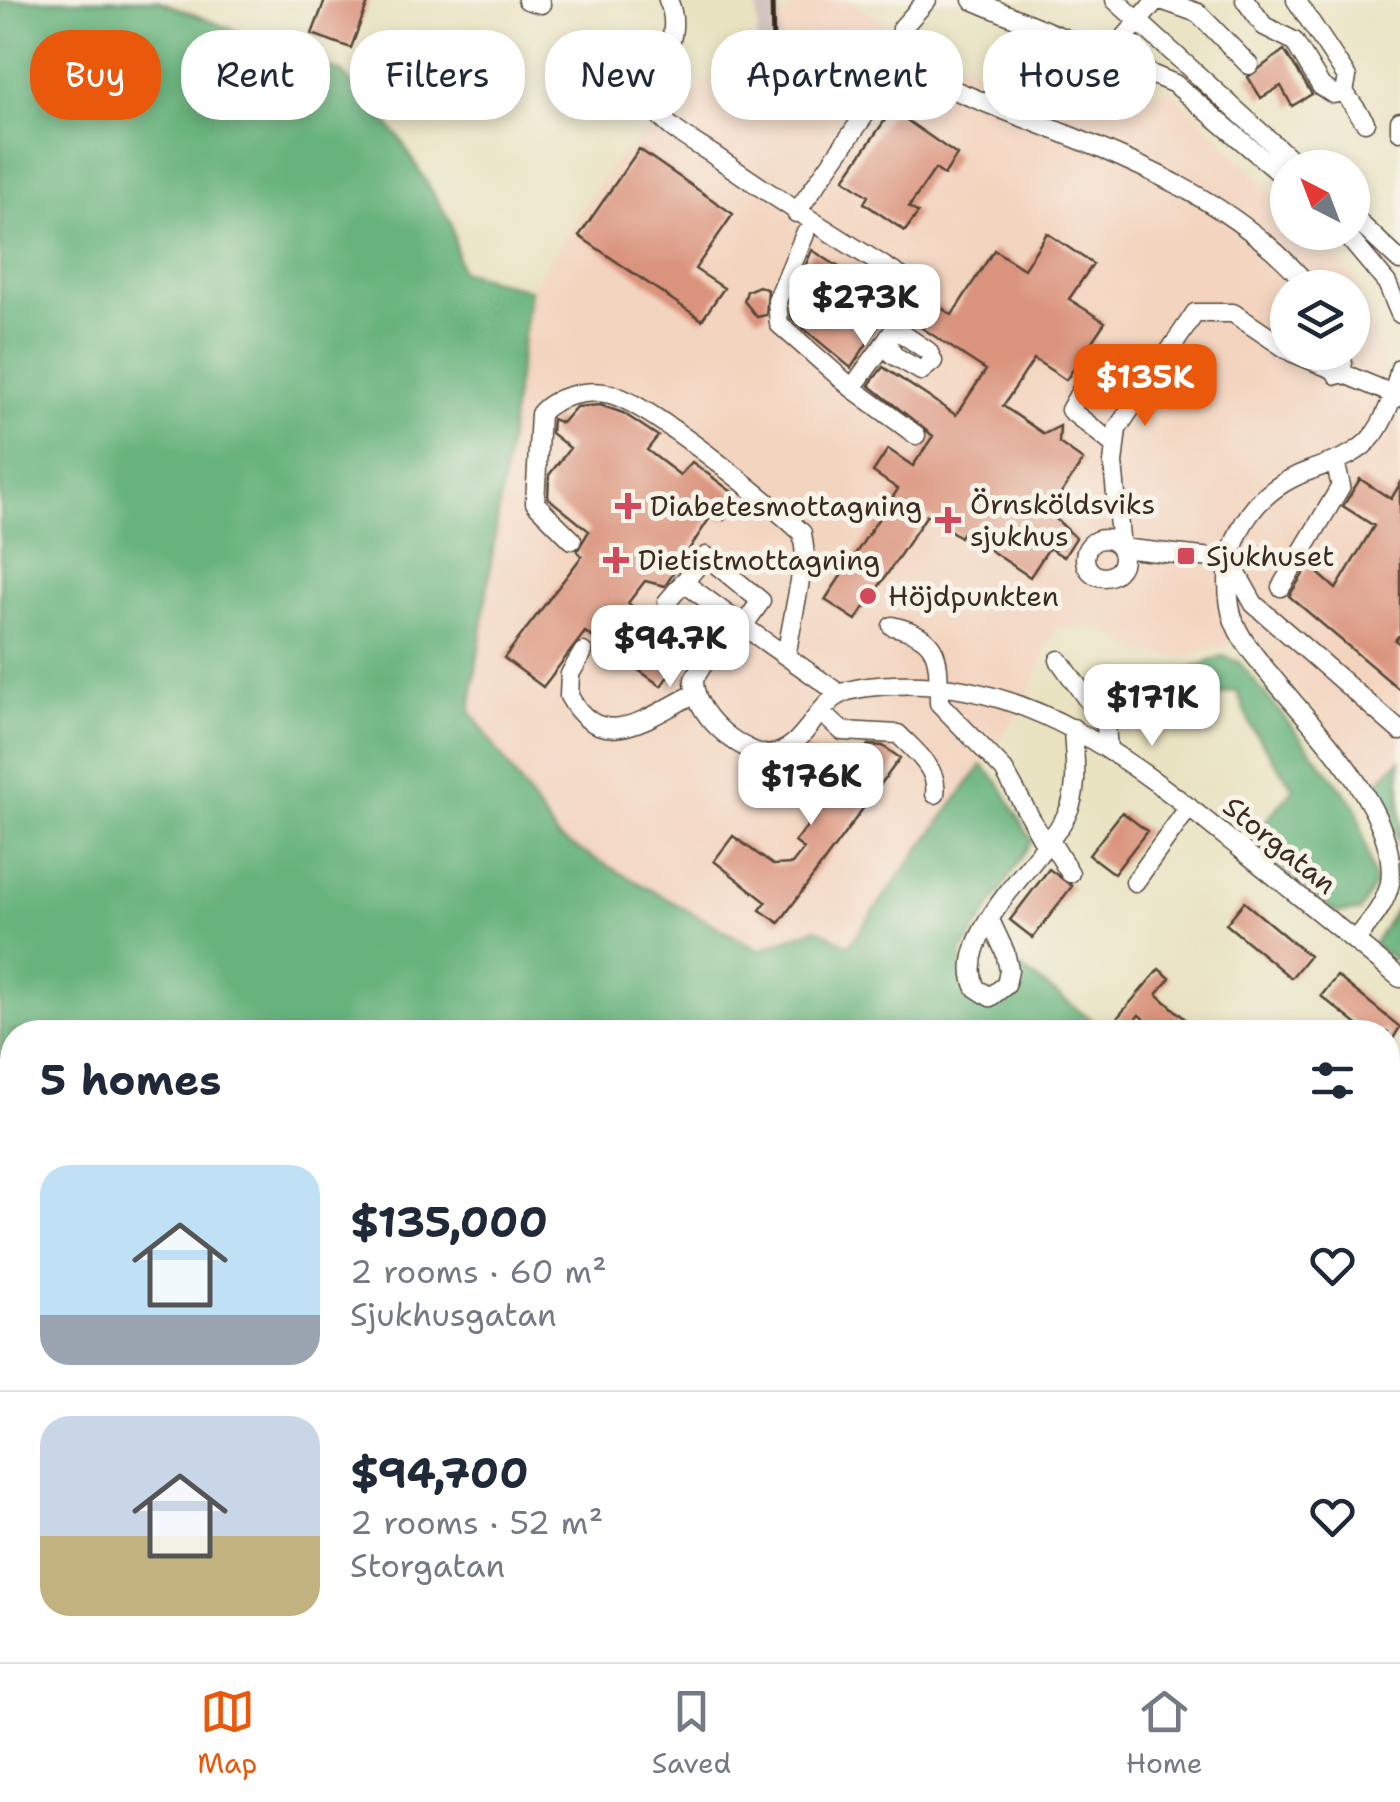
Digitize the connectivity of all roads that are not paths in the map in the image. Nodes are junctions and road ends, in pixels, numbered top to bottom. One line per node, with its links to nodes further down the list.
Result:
1 (668, 0): 22 (street)
2 (927, 0): 9 (street)
3 (972, 0): 10 (street)
4 (1115, 0): 8 (street)
5 (1158, 0): 8 (street); 12 (street)
6 (1246, 0): 14 (street)
7 (1296, 0): 14 (street)
8 (1137, 20): 11 (street); 20 (street)
9 (902, 30)
10 (1049, 30)
11 (1129, 30)
12 (1249, 65)
13 (1156, 75): 21 (street)
14 (1344, 92): 17 (street)
15 (963, 96): 27 (street)
16 (861, 120): 22 (street)
17 (1365, 122)
18 (1400, 122): 19 (street)
19 (1400, 131)
20 (1280, 150)
21 (1270, 165)
22 (796, 213): 35 (street)
23 (1370, 233): 26 (street)
24 (805, 234): 35 (street)
25 (1359, 250): 28 (street)
26 (1400, 261)
27 (1292, 270)
28 (1400, 314)
29 (1270, 338): 38 (street)
30 (1400, 368): 36 (street)
31 (1328, 370): 33 (street)
32 (1339, 370): 33 (street)
33 (1336, 374): 36 (street)
34 (1083, 387): 38 (street)
35 (852, 388): 37 (street)
36 (1396, 396): 39 (street)
37 (916, 435)
38 (1113, 444): 41 (street)
39 (1335, 462): 41 (street); 43 (street)
40 (572, 540): 48 (street)
41 (1230, 560): 55 (street); 63 (street)
42 (683, 582): 44 (street); 44 (street); 45 (street)
43 (1281, 587)
44 (719, 608): 45 (street)
45 (743, 626): 48 (street); 51 (street)
46 (892, 626): 50 (street)
47 (584, 652): 51 (street)
48 (786, 656): 52 (street)
49 (1060, 660): 56 (street)
50 (938, 688): 52 (street, Storgatan); 54 (street, Storgatan); 59 (street)
51 (696, 693): 53 (street)
52 (840, 694): 53 (street)
53 (822, 714): 57 (street)
54 (1073, 728): 56 (street, Storgatan); 59 (street)
55 (1400, 731)
56 (1108, 748): 58 (street, Storgatan)
57 (935, 794)
58 (1189, 807): 61 (street); 63 (street, Storgatan)
59 (1047, 841): 60 (street); 62 (street)
60 (1070, 874)
61 (1134, 882)
62 (990, 920)
63 (1355, 941): 64 (street, Storgatan)
64 (1400, 978)

